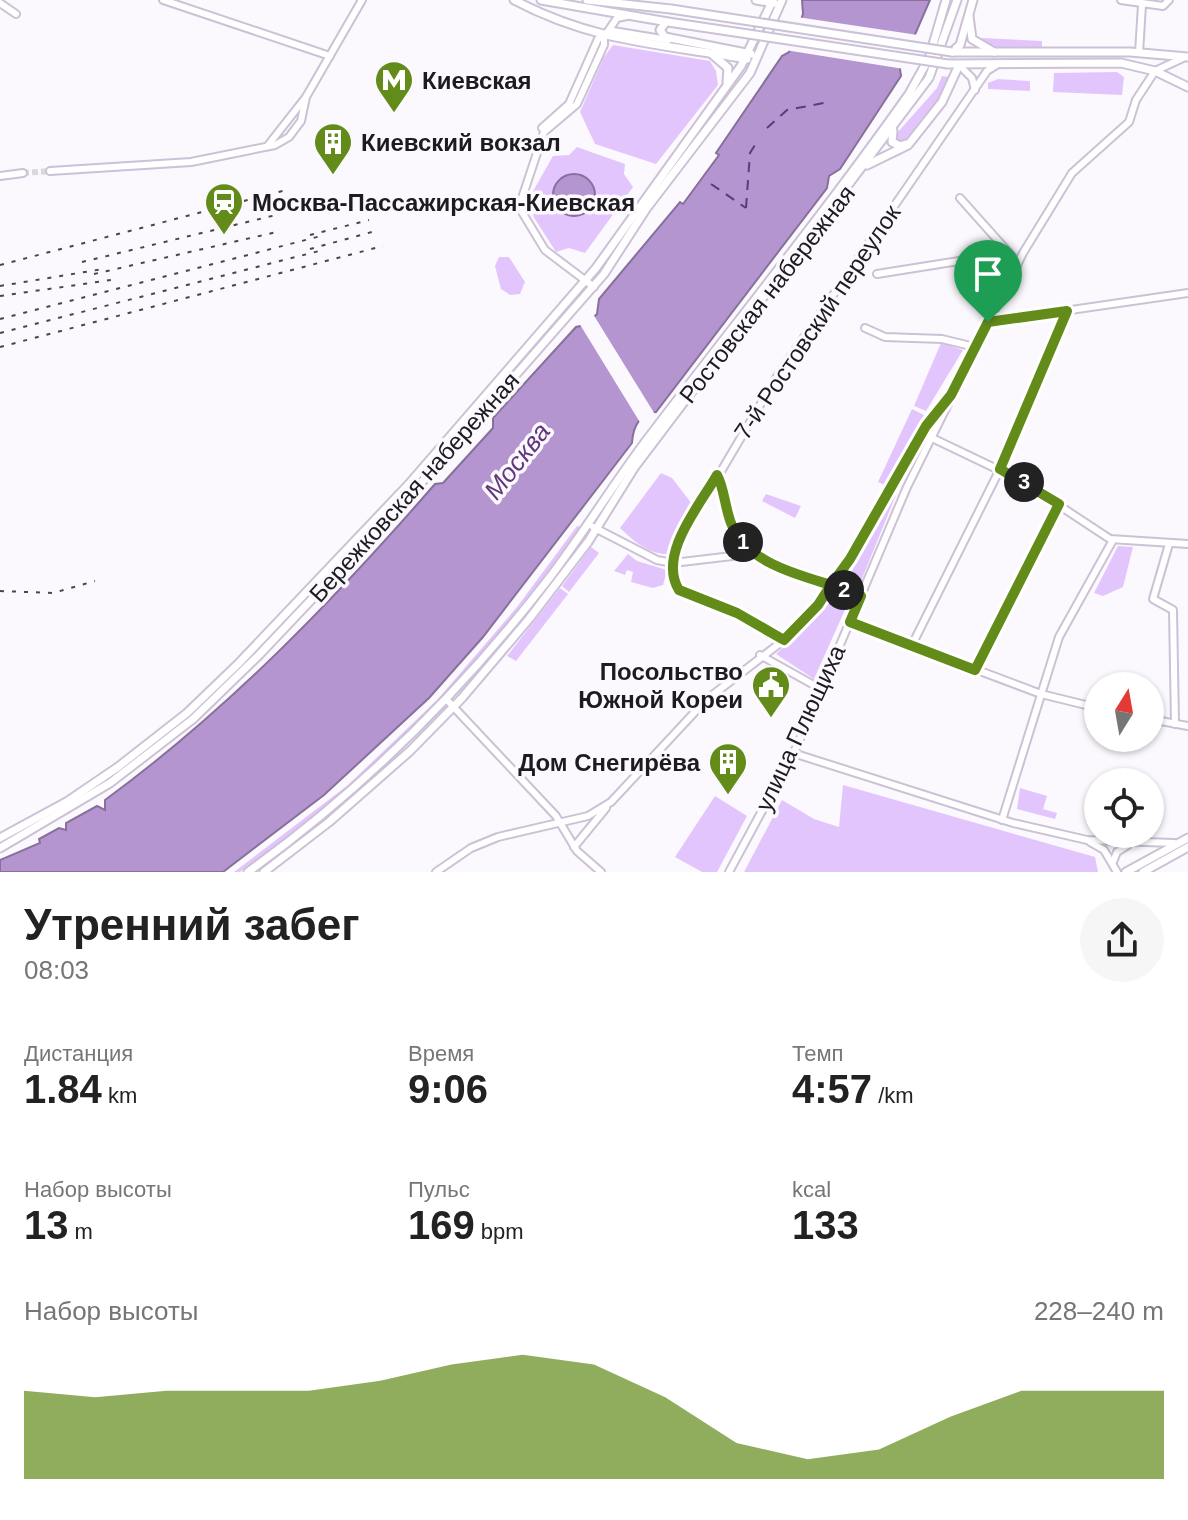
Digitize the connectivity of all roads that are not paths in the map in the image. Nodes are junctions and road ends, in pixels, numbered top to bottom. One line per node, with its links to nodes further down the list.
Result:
1 (163, 0): 29 (street)
2 (362, 0): 29 (street)
3 (514, 0): 23 (main road)
4 (541, 0): 20 (main road)
5 (587, 0): 16 (main road)
6 (641, 0): 16 (main road)
7 (666, 0): 18 (main road)
8 (756, 0): 14 (main road)
9 (946, 0): 67 (main road, Ростовская набережная)
10 (957, 0): 42 (main road, Ростовская набережная)
11 (973, 0): 21 (main road)
12 (1121, 0): 17 (street)
13 (1169, 0): 17 (street)
14 (777, 2): 30 (main road, Бережковская набережная); 31 (main road, Бережковская набережная)
15 (0, 3): 19 (street)
16 (608, 5): 18 (main road)
17 (1142, 5): 27 (street)
18 (671, 9): 26 (main road, bridge)
19 (16, 14)
20 (627, 16): 22 (main road); 23 (street)
21 (969, 16): 26 (main road); 28 (main road)
22 (668, 22): 24 (main road); 34 (main road, bridge)
23 (604, 37): 24 (street); 25 (main road); 53 (street)
24 (676, 40): 30 (main road)
25 (703, 52): 30 (main road); 37 (main road)
26 (952, 52): 28 (main road)
27 (1139, 53): 28 (main road); 32 (main road)
28 (1006, 54)
29 (330, 56): 39 (street)
30 (747, 56): 31 (main road); 37 (main road, Бережковская набережная)
31 (758, 58): 54 (main road, Бережковская набережная)
32 (1186, 58): 35 (street)
33 (998, 64): 34 (main road); 35 (main road); 38 (street, 7-й Ростовский переулок)
34 (959, 65): 38 (street); 43 (main road)
35 (1155, 71): 36 (main road); 51 (street, улица Плющиха)
36 (1188, 87)
37 (723, 90): 53 (main road, Бережковская набережная)
38 (975, 90): 65 (street, 7-й Ростовский переулок)
39 (306, 97): 40 (street); 41 (street)
40 (293, 114): 41 (street); 44 (street)
41 (301, 121): 44 (street)
42 (895, 126): 43 (main road); 45 (main road, Ростовская набережная)
43 (914, 137): 45 (main road)
44 (264, 147): 46 (street)
45 (865, 166): 67 (main road, Ростовская набережная)
46 (50, 171)
47 (23, 173): 48 (street)
48 (0, 176)
49 (960, 198): 50 (street)
50 (1009, 253): 51 (street); 52 (street)
51 (1018, 263): 59 (street, улица Плющиха)
52 (877, 274)
53 (586, 281): 54 (street); 56 (main road, Бережковская набережная)
54 (594, 287): 58 (main road, Бережковская набережная)
55 (1188, 293): 57 (street)
56 (561, 308): 58 (street); 92 (main road, Бережковская набережная)
57 (1067, 311): 59 (street); 64 (street)
58 (569, 314): 97 (main road, Бережковская набережная)
59 (988, 322): 61 (street, улица Плющиха)
60 (865, 328): 61 (street)
61 (975, 347): 62 (street, улица Плющиха)
62 (951, 395): 63 (street, улица Плющиха); 73 (street)
63 (930, 437): 64 (street); 74 (street, улица Плющиха)
64 (1000, 469): 66 (street); 77 (street)
65 (716, 476): 71 (street); 72 (street, 7-й Ростовский переулок)
66 (1059, 504): 68 (street); 79 (street)
67 (593, 526): 72 (street); 82 (main road); 84 (main road)
68 (1113, 540): 69 (street); 81 (street)
69 (1169, 544): 70 (street); 86 (street)
70 (1188, 544)
71 (759, 557): 72 (street); 73 (street)
72 (673, 563): 76 (street)
73 (831, 585): 74 (street); 76 (street)
74 (861, 596): 75 (street, улица Плющиха)
75 (850, 622): 77 (street); 80 (street, улица Плющиха)
76 (784, 640): 78 (street)
77 (911, 647): 79 (street)
78 (760, 655): 80 (street); 89 (street)
79 (975, 670): 81 (street)
80 (821, 689): 88 (street, улица Плющиха)
81 (1041, 694): 83 (street); 90 (street)
82 (447, 700): 84 (street); 101 (main road)
83 (1084, 705)
84 (453, 708): 91 (street); 102 (main road)
85 (1164, 722): 86 (street)
86 (1175, 724): 87 (street)
87 (1188, 726)
88 (793, 753): 90 (street); 105 (street, улица Плющиха)
89 (611, 802): 91 (street); 96 (street)
90 (1002, 820): 93 (street)
91 (557, 823): 96 (street); 103 (street)
92 (0, 838)
93 (1084, 839)
94 (1186, 842): 95 (street); 106 (main road); 107 (main road)
95 (1164, 843)
96 (574, 847): 104 (street)
97 (0, 848)
98 (1101, 848): 100 (street)
99 (1124, 848): 100 (street)
100 (1115, 869)
101 (248, 872)
102 (264, 872)
103 (436, 872)
104 (601, 872)
105 (729, 872)
106 (1126, 872)
107 (1143, 872)

